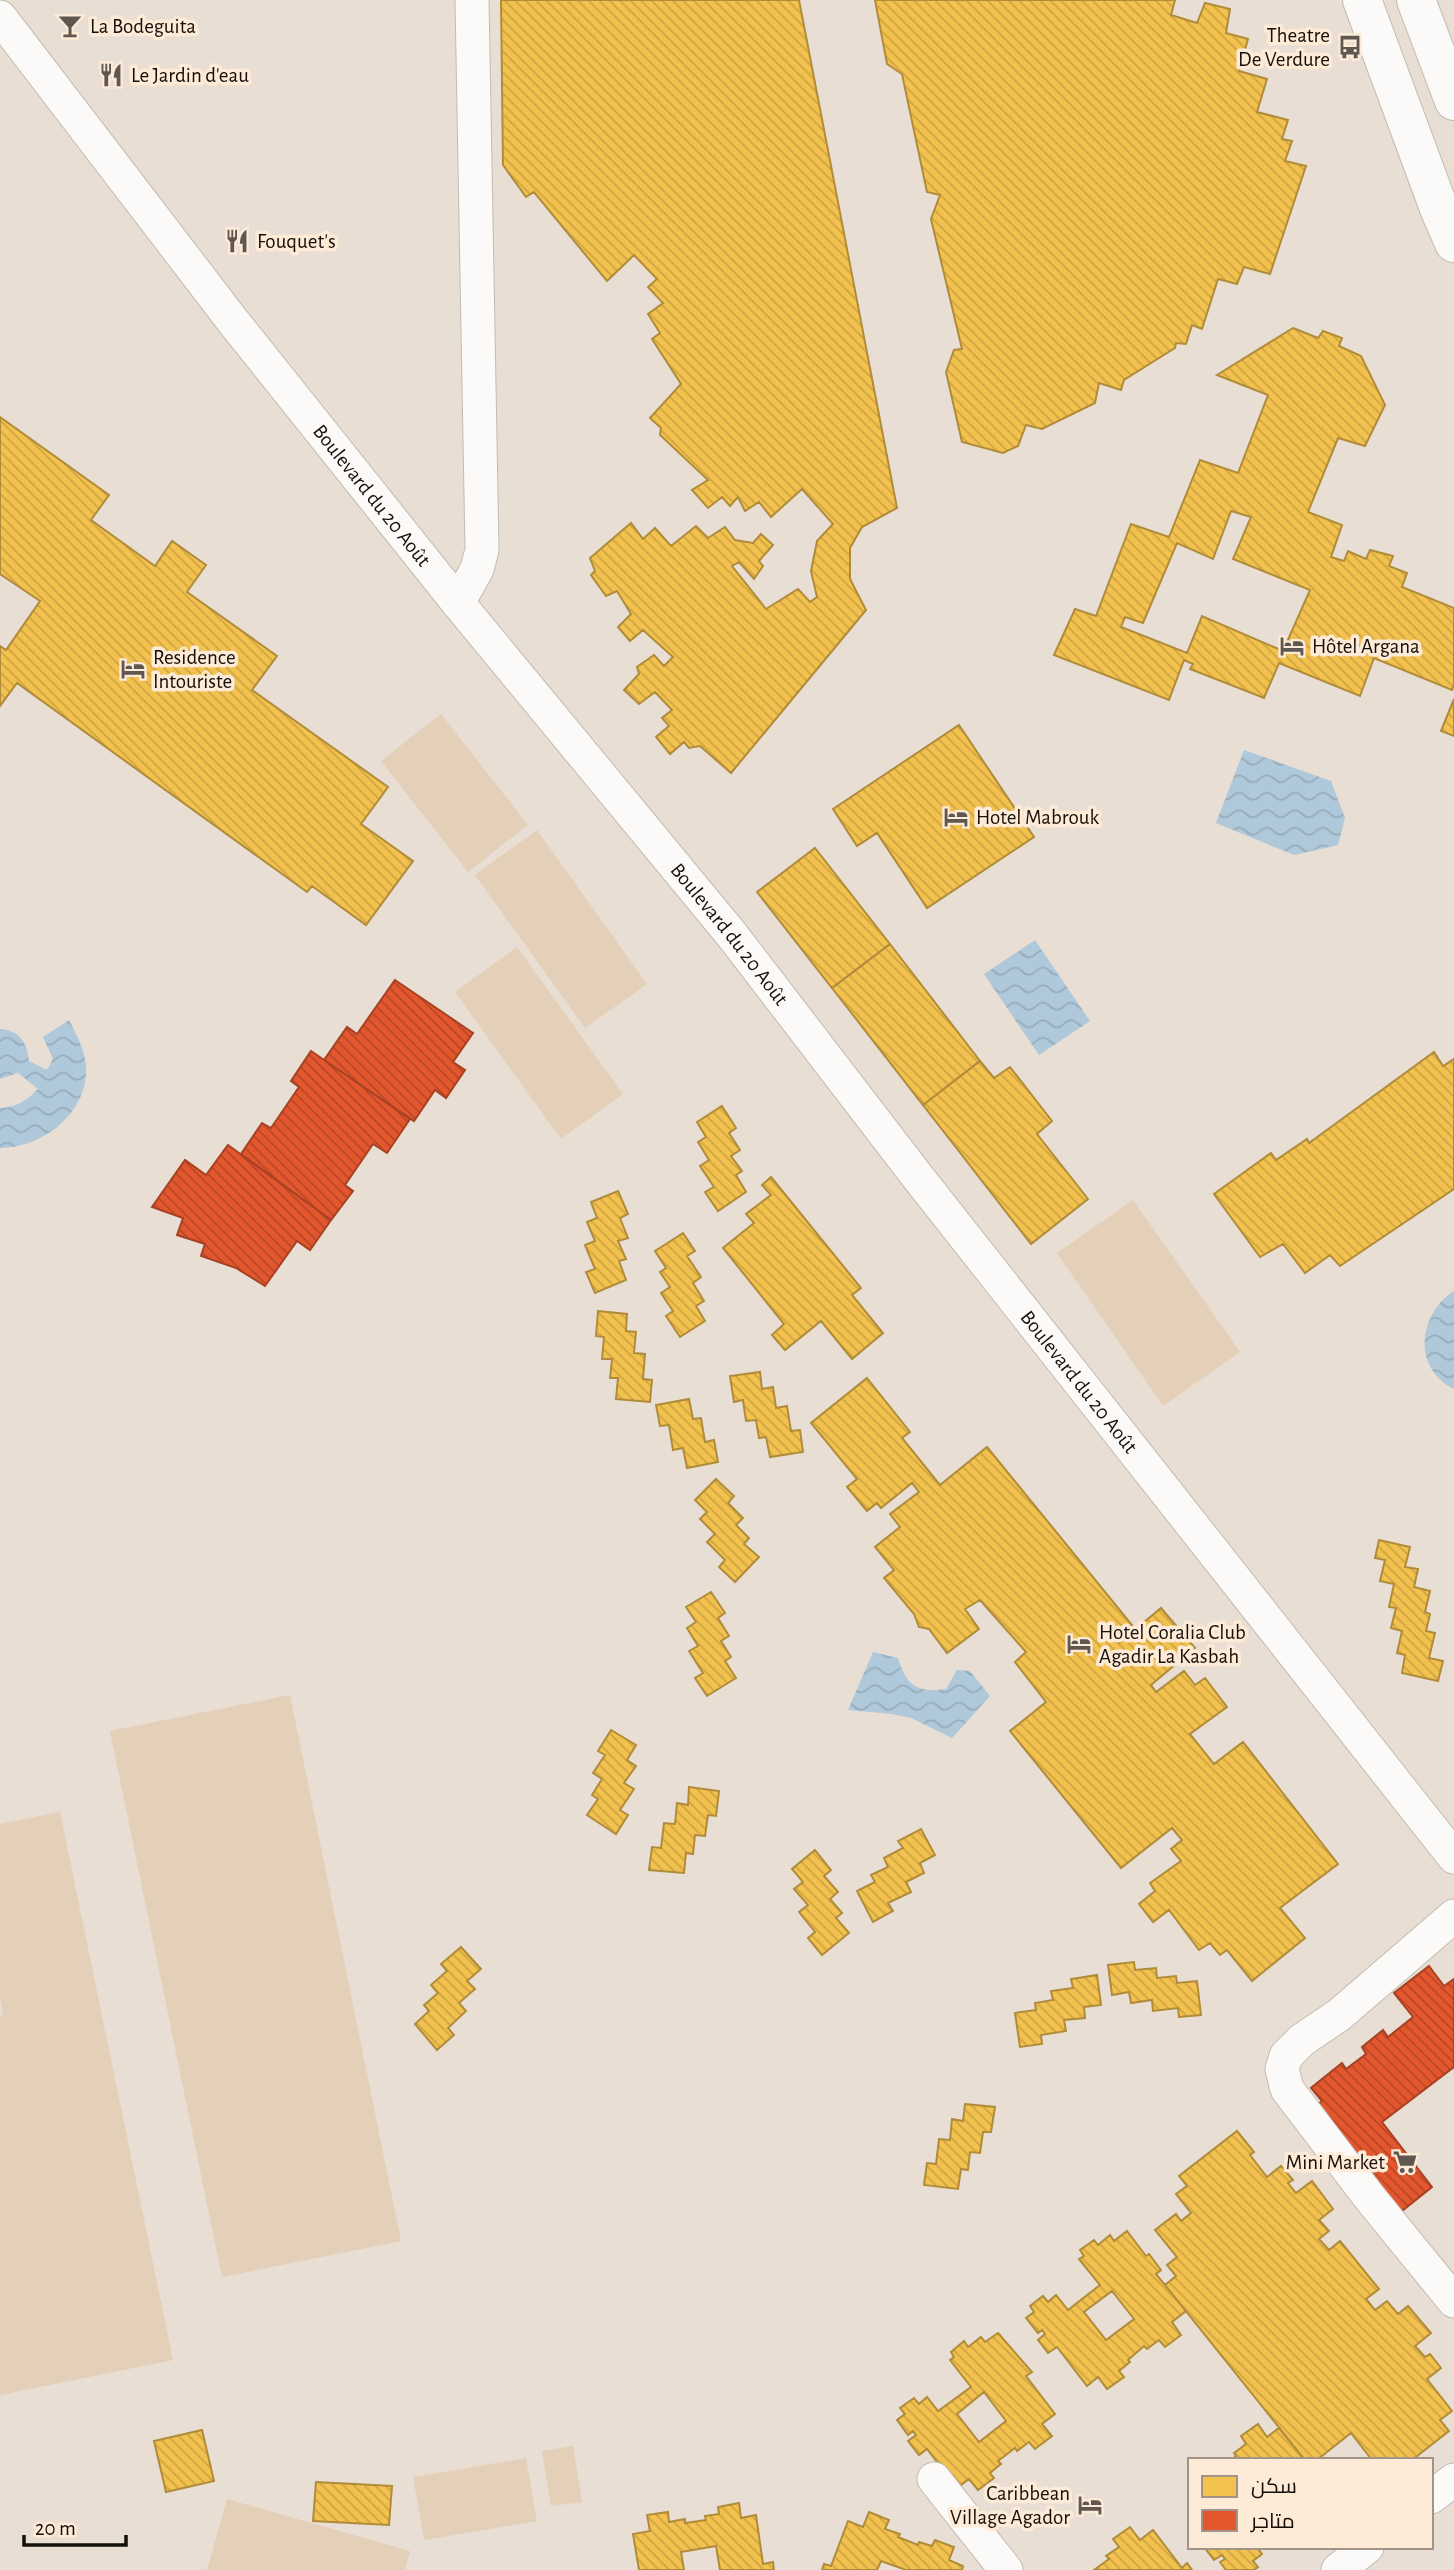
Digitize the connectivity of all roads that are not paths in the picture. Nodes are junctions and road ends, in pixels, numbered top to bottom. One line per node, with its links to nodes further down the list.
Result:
1 (472, 0): 7 (street)
2 (1362, 0): 6 (main road)
3 (1416, 0): 5 (main road)
4 (0, 17): 7 (street, Boulevard du 20 Août)
5 (1454, 100)
6 (1454, 243)
7 (458, 603): 8 (street, Boulevard du 20 Août)
8 (1454, 1857)
9 (1454, 1916): 10 (street)
10 (1454, 2301)
11 (934, 2479): 15 (street)
12 (1454, 2480): 13 (street)
13 (1433, 2496)
14 (1364, 2549): 16 (street)
15 (1006, 2570)
16 (1338, 2570)

